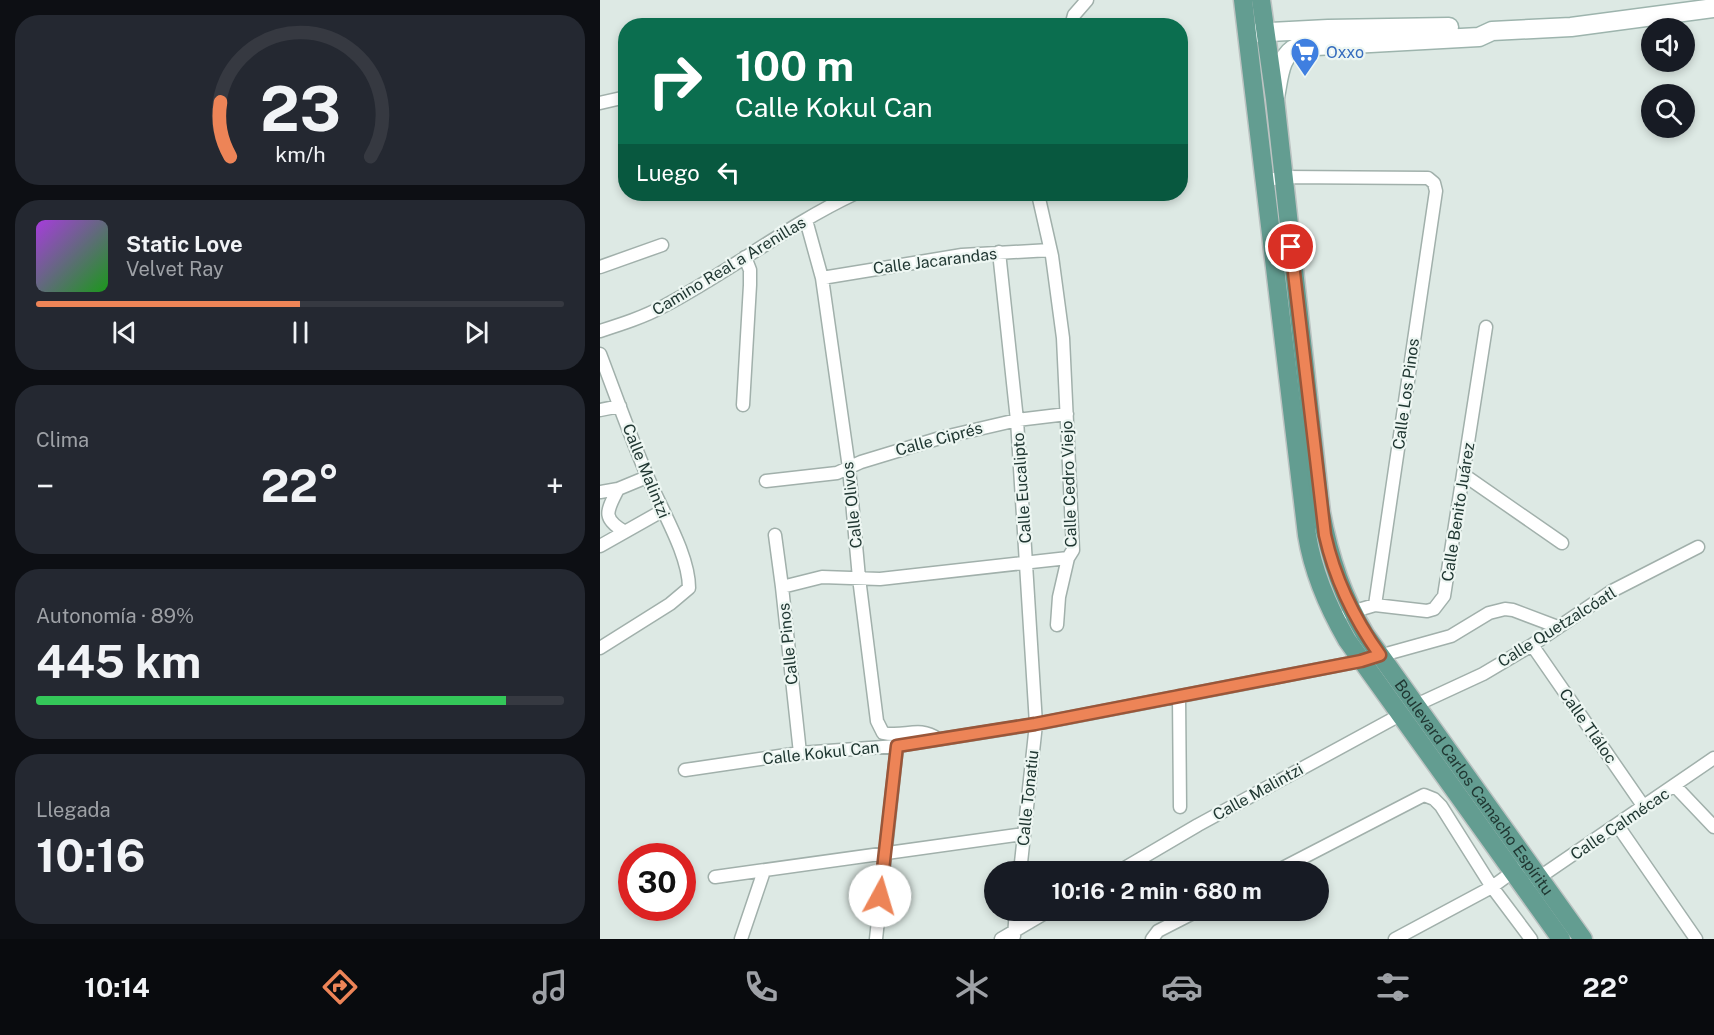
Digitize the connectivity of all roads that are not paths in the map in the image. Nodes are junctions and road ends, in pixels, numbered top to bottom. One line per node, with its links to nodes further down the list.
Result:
1 (1088, 0): 5 (street)
2 (1243, 0): 8 (main road, Boulevard Carlos Camacho Espíritu)
3 (1261, 0): 8 (main road, Boulevard Carlos Camacho Espíritu)
4 (1714, 8): 7 (main road)
5 (1073, 18)
6 (1290, 30): 7 (main road); 8 (main road); 9 (main road)
7 (1492, 31): 9 (main road)
8 (1256, 33): 11 (main road, Boulevard Carlos Camacho Espíritu); 14 (main road, Boulevard Carlos Camacho Espíritu)
9 (1291, 49): 11 (main road)
10 (618, 99): 12 (street)
11 (1275, 99): 13 (main road, Boulevard Carlos Camacho Espíritu)
12 (600, 104)
13 (1283, 177): 14 (street); 48 (street, Calle Los Pinos); 49 (main road, Boulevard Carlos Camacho Espíritu)
14 (1265, 181): 50 (main road, Boulevard Carlos Camacho Espíritu)
15 (841, 201): 17 (street, Camino Real a Arenillas)
16 (1040, 201): 19 (street, Calle Cedro Viejo)
17 (806, 220): 21 (street, Camino Real a Arenillas); 23 (street, Calle Olivos)
18 (662, 244): 22 (street)
19 (1050, 250): 20 (street, Calle Jacarandas); 30 (street, Calle Cedro Viejo)
20 (999, 252): 23 (street, Calle Jacarandas); 31 (street, Calle Eucalipto)
21 (745, 257): 25 (street, Camino Real a Arenillas); 27 (street)
22 (600, 267)
23 (822, 279): 32 (street, Calle Olivos)
24 (1486, 327): 33 (street, Calle Benito Juárez)
25 (600, 331)
26 (600, 354): 28 (street, Calle Malintzi)
27 (743, 405)
28 (620, 406): 29 (street); 34 (street, Calle Malintzi)
29 (600, 410)
30 (1067, 414): 31 (street, Calle Ciprés); 44 (street, Calle Cedro Viejo)
31 (1017, 420): 32 (street, Calle Ciprés); 45 (street, Calle Eucalipto)
32 (849, 468): 35 (street, Calle Ciprés); 46 (street, Calle Olivos)
33 (1464, 476): 41 (street); 48 (street, Calle Benito Juárez)
34 (647, 477): 36 (street); 38 (street, Calle Malintzi)
35 (766, 481)
36 (618, 489): 37 (street); 39 (street)
37 (600, 492)
38 (662, 511): 39 (street); 54 (street, Calle Malintzi)
39 (625, 532): 42 (street)
40 (775, 535): 47 (street, Calle Pinos)
41 (1562, 543)
42 (600, 546)
43 (1698, 547): 52 (street, Calle Quetzalcóatl)
44 (1068, 558): 45 (street, Calle Cedro Viejo); 51 (street)
45 (1027, 561): 46 (street, Calle Cedro Viejo); 60 (street, Calle Eucalipto)
46 (859, 578): 47 (street, Calle Cedro Viejo); 61 (street, Calle Olivos)
47 (782, 587): 63 (street, Calle Pinos)
48 (1375, 605): 49 (street, Calle Benito Juárez)
49 (1351, 611): 50 (street, Calle Benito Juárez); 55 (main road, Boulevard Carlos Camacho Espíritu)
50 (1334, 618): 56 (main road, Boulevard Carlos Camacho Espíritu)
51 (1057, 625)
52 (1558, 627): 53 (street, Calle Quetzalcóatl); 55 (street, Calle Kokul Can)
53 (1532, 645): 58 (street, Calle Quetzalcóatl); 68 (street, Calle Tláloc)
54 (600, 648)
55 (1380, 655): 56 (street, Calle Kokul Can); 58 (main road, Boulevard Carlos Camacho Espíritu)
56 (1361, 661): 57 (street, Calle Kokul Can); 59 (main road, Boulevard Carlos Camacho Espíritu)
57 (1179, 696): 60 (street, Calle Kokul Can); 67 (street)
58 (1416, 705): 73 (main road, Boulevard Carlos Camacho Espíritu)
59 (1400, 715): 75 (street, Calle Malintzi); 78 (main road, Boulevard Carlos Camacho Espíritu)
60 (1035, 724): 61 (street, Calle Kokul Can); 71 (street, Calle Tonatiu)
61 (938, 738): 62 (street, Calle Kokul Can)
62 (897, 746): 63 (street, Calle Kokul Can); 72 (street)
63 (800, 753): 65 (street, Calle Kokul Can)
64 (1714, 758): 66 (street, Calle Calmécac)
65 (685, 770)
66 (1675, 786): 68 (street, Calle Calmécac); 70 (street)
67 (1180, 807)
68 (1644, 807): 69 (street, Calle Calmécac)
69 (1618, 826): 80 (street, Calle Calmécac); 94 (street)
70 (1714, 827)
71 (1023, 834): 72 (street); 74 (street, Calle Tonatiu)
72 (884, 853): 77 (street); 87 (street)
73 (1528, 860): 78 (street); 80 (main road, Boulevard Carlos Camacho Espíritu)
74 (1021, 861)
75 (1137, 861)
76 (1296, 861): 81 (street)
77 (764, 871): 79 (street); 86 (street)
78 (1512, 872): 81 (street); 82 (main road, Boulevard Carlos Camacho Espíritu)
79 (715, 876)
80 (1540, 878): 82 (street, Calle Calmécac); 93 (main road, Boulevard Carlos Camacho Espíritu)
81 (1492, 887): 90 (street); 91 (street)
82 (1524, 889): 92 (main road, Boulevard Carlos Camacho Espíritu)
83 (1034, 921): 85 (street)
84 (1178, 921): 89 (street)
85 (1014, 935): 88 (street)
86 (741, 939)
87 (876, 939)
88 (1001, 939)
89 (1152, 939)
90 (1395, 939)
91 (1531, 939)
92 (1562, 939)
93 (1583, 939)
94 (1696, 939)

